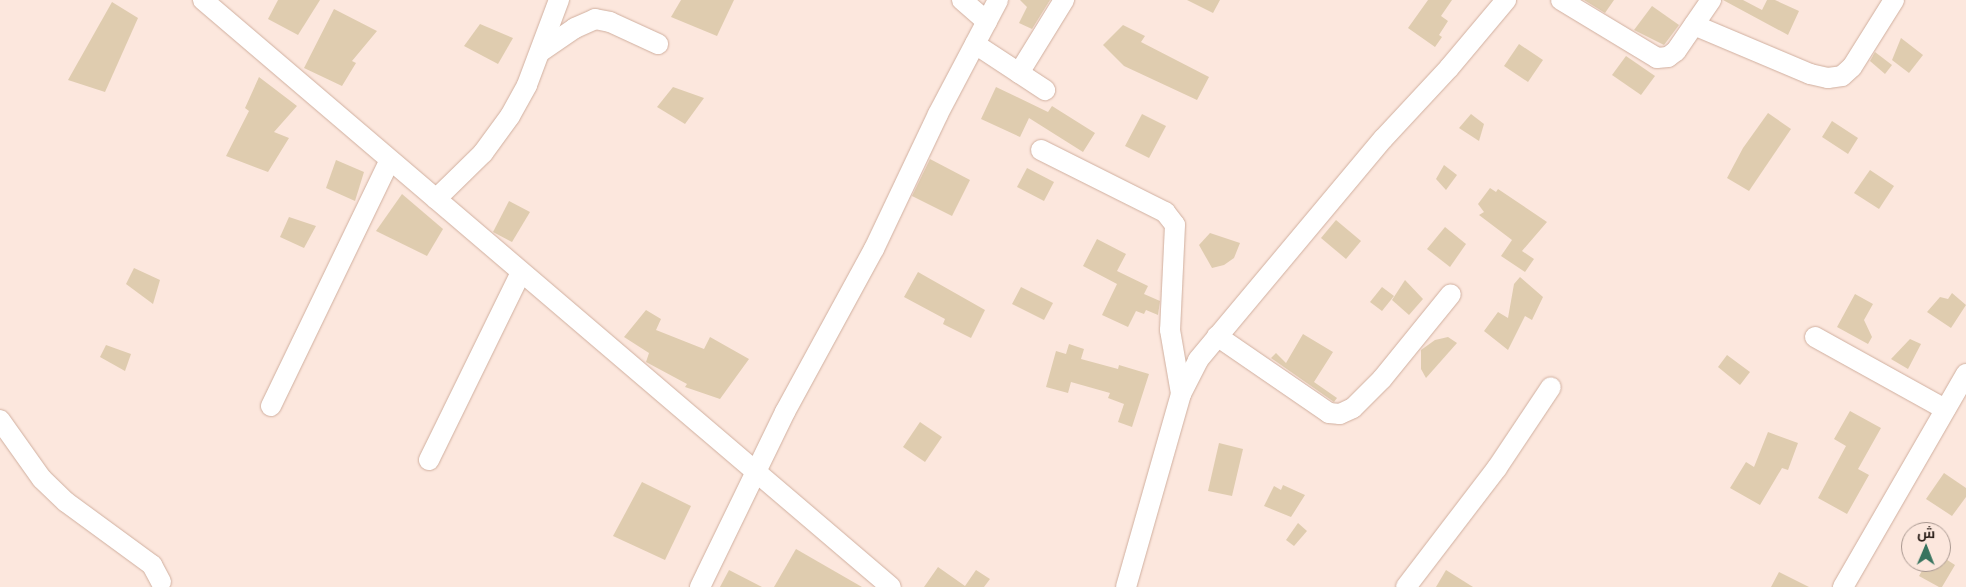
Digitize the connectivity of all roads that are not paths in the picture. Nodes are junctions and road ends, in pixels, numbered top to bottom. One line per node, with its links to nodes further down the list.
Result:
1 (203, 0): 18 (street)
2 (559, 0): 14 (street)
3 (962, 0): 10 (street)
4 (998, 0): 10 (street)
5 (1064, 0): 15 (street)
6 (1506, 0): 22 (street)
7 (1561, 0): 11 (street)
8 (1711, 0): 11 (street)
9 (1894, 0): 11 (street)
10 (987, 22): 13 (street)
11 (1694, 25)
12 (658, 44): 14 (street)
13 (975, 44): 15 (street); 31 (street)
14 (540, 52): 19 (street)
15 (1019, 73): 16 (street)
16 (1044, 90)
17 (1041, 150): 26 (street)
18 (390, 160): 19 (street); 27 (street)
19 (436, 199): 20 (street)
20 (521, 272): 30 (street); 31 (street)
21 (1450, 294): 22 (street)
22 (1217, 336): 26 (street)
23 (1816, 337): 28 (street)
24 (1964, 382): 28 (street)
25 (1551, 387): 36 (street)
26 (1181, 394): 35 (street)
27 (271, 406)
28 (1945, 409): 37 (street)
29 (0, 420): 32 (street)
30 (429, 460)
31 (756, 472): 33 (street); 34 (street)
32 (161, 582)
33 (700, 587)
34 (891, 587)
35 (1126, 587)
36 (1406, 587)
37 (1844, 587)

